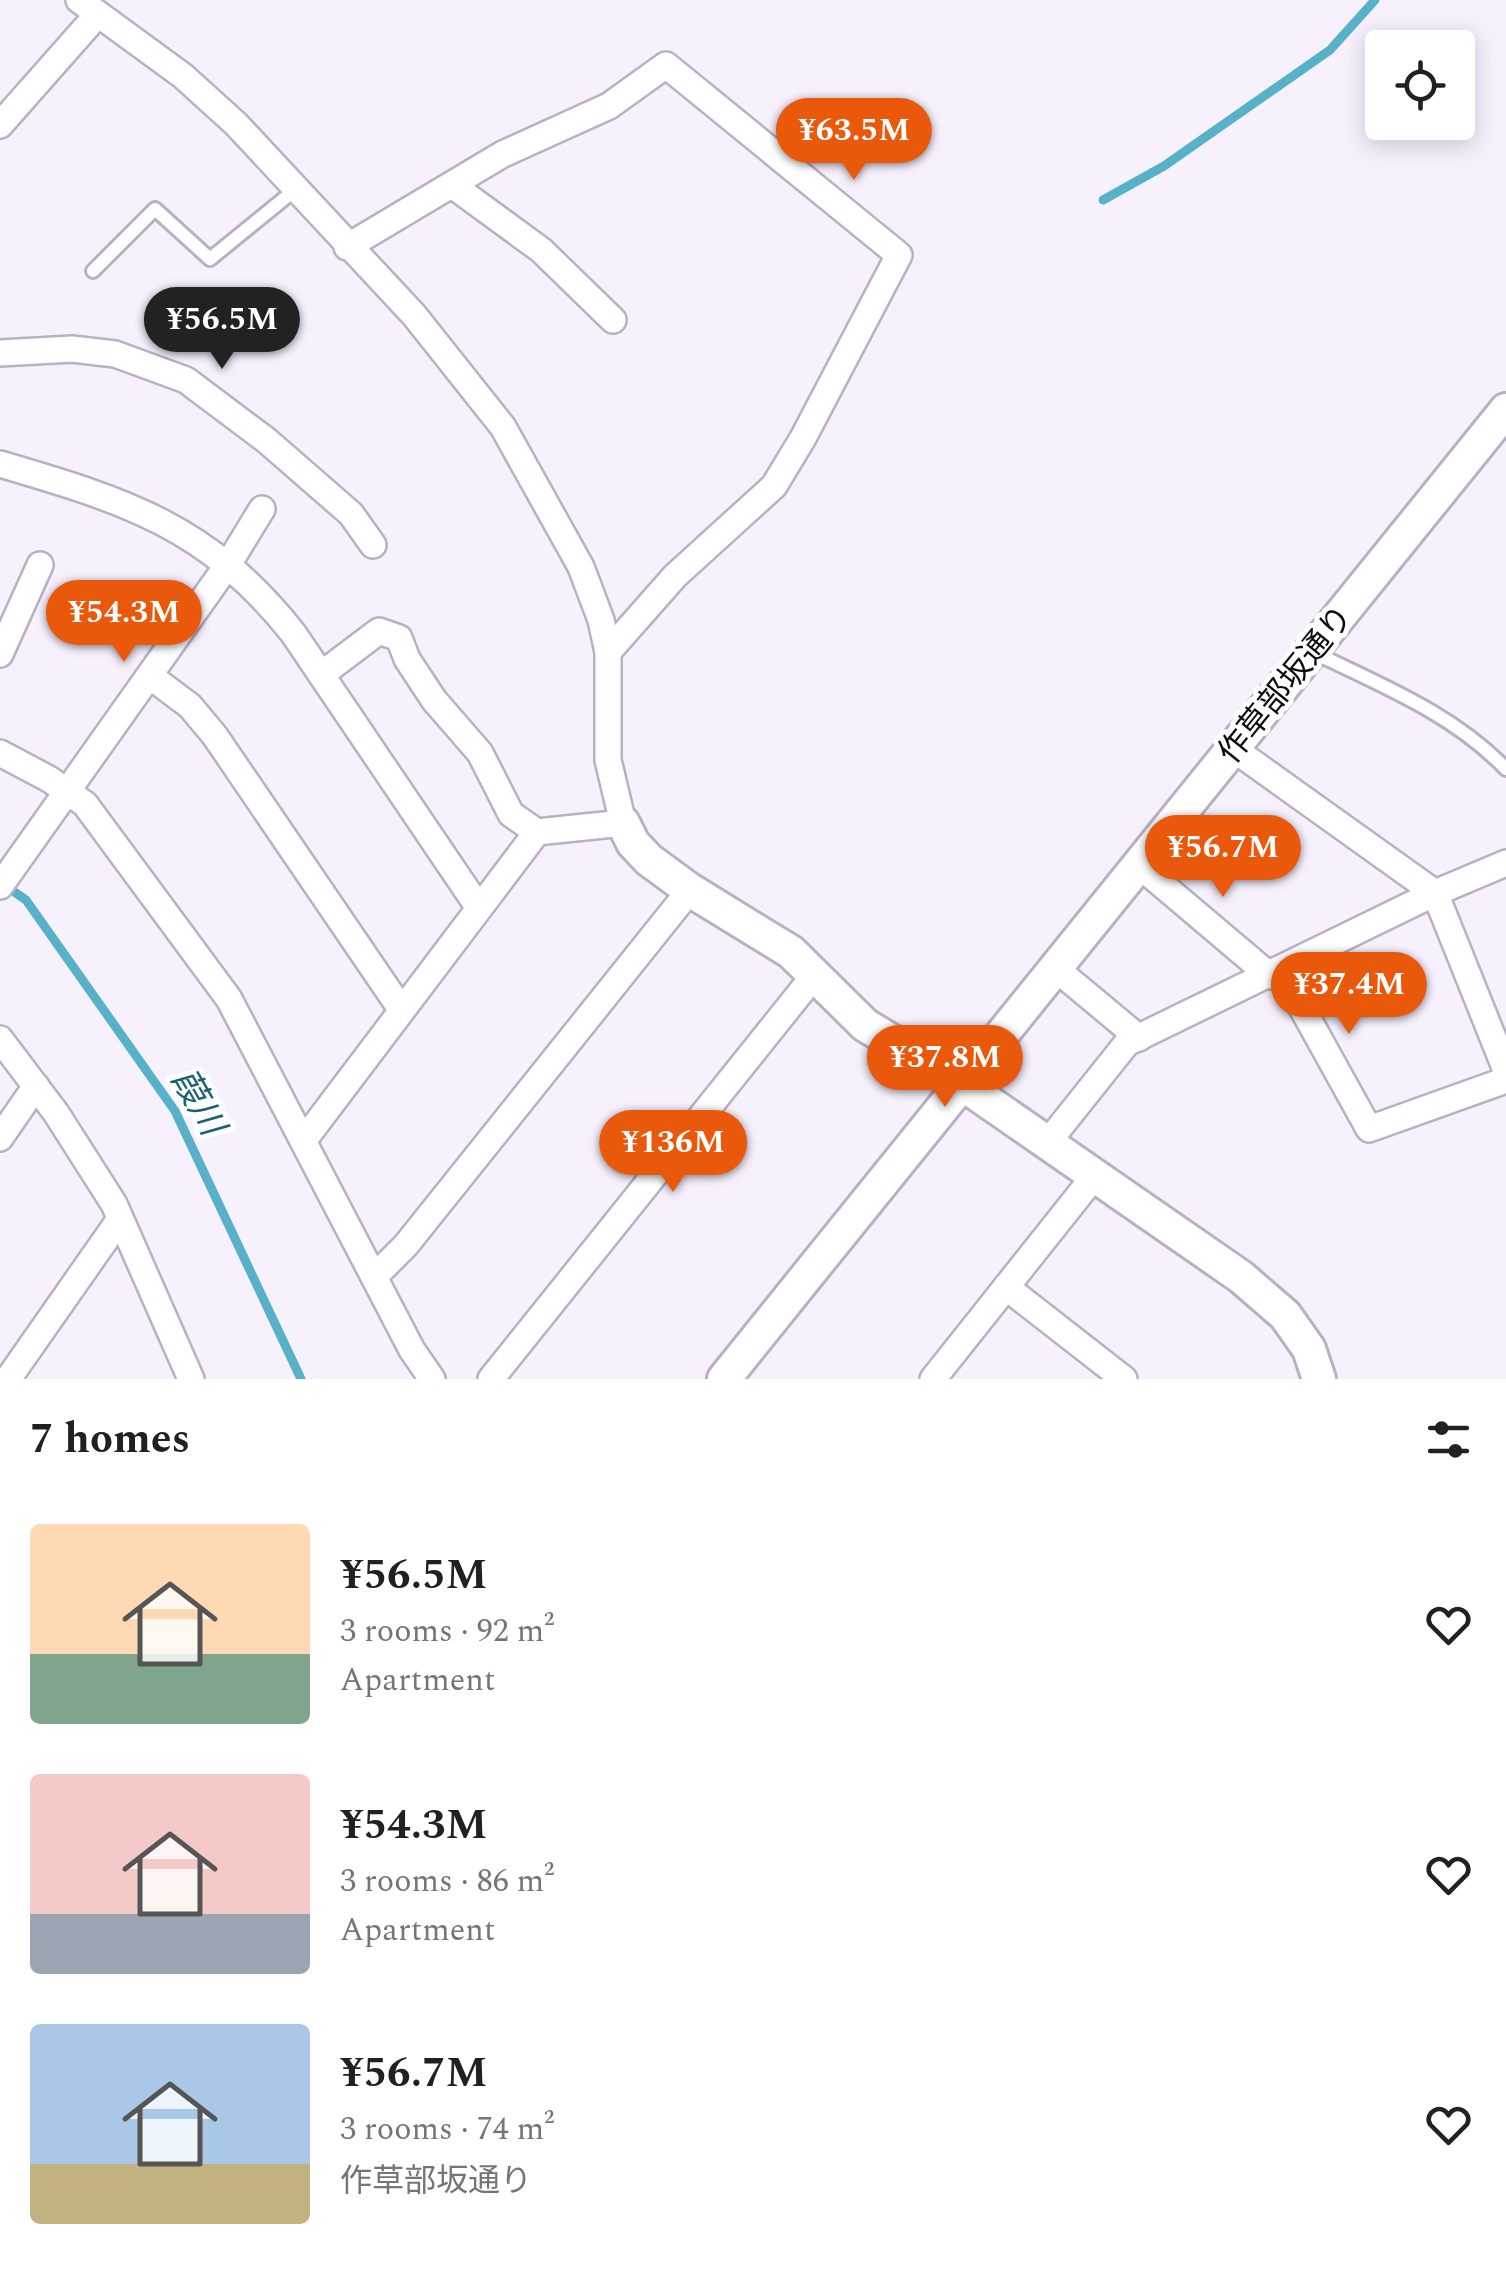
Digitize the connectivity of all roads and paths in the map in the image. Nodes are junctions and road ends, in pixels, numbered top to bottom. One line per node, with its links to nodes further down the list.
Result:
1 (89, 7): 2 (street); 4 (street)
2 (0, 125)
3 (452, 185): 5 (street); 7 (street); 15 (street)
4 (296, 190): 5 (street); 6 (lane)
5 (347, 246): 15 (street)
6 (93, 271)
7 (612, 320)
8 (0, 353): 12 (street)
9 (1506, 410): 16 (street, 作草部坂通り)
10 (0, 464): 13 (street)
11 (262, 509): 13 (street)
12 (373, 545)
13 (229, 563): 18 (street); 19 (street)
14 (40, 565): 17 (street)
15 (608, 652): 24 (street)
16 (1313, 652): 20 (street, 作草部坂通り); 22 (lane)
17 (0, 654)
18 (322, 674): 25 (street); 31 (street)
19 (150, 676): 23 (street); 35 (street)
20 (1235, 750): 27 (street, 作草部坂通り); 30 (street)
21 (0, 753): 23 (street)
22 (1506, 769)
23 (68, 792): 28 (street); 43 (street)
24 (623, 822): 25 (street); 29 (street)
25 (537, 832): 31 (street)
26 (1506, 863): 30 (street)
27 (1140, 866): 32 (street, 作草部坂通り); 33 (street)
28 (0, 886)
29 (690, 890): 34 (street); 47 (street)
30 (1435, 893): 33 (street); 38 (street)
31 (480, 908): 35 (street)
32 (1055, 968): 36 (street); 40 (street, 作草部坂通り)
33 (1276, 973): 36 (street); 39 (street)
34 (813, 977): 40 (street); 53 (street)
35 (401, 1010): 43 (street)
36 (1139, 1038): 44 (street)
37 (0, 1039): 41 (street)
38 (1506, 1070)
39 (1506, 1080)
40 (961, 1083): 44 (street); 54 (street, 作草部坂通り)
41 (36, 1086): 42 (street); 46 (street)
42 (0, 1138)
43 (304, 1140): 47 (street)
44 (1048, 1142): 45 (street)
45 (1096, 1174): 48 (street); 56 (street)
46 (120, 1220): 50 (street); 51 (street)
47 (375, 1276): 52 (street)
48 (1006, 1287): 49 (street); 55 (street)
49 (1113, 1376)
50 (190, 1378)
51 (8, 1379)
52 (432, 1379)
53 (490, 1379)
54 (724, 1379)
55 (933, 1379)
56 (1319, 1379)

